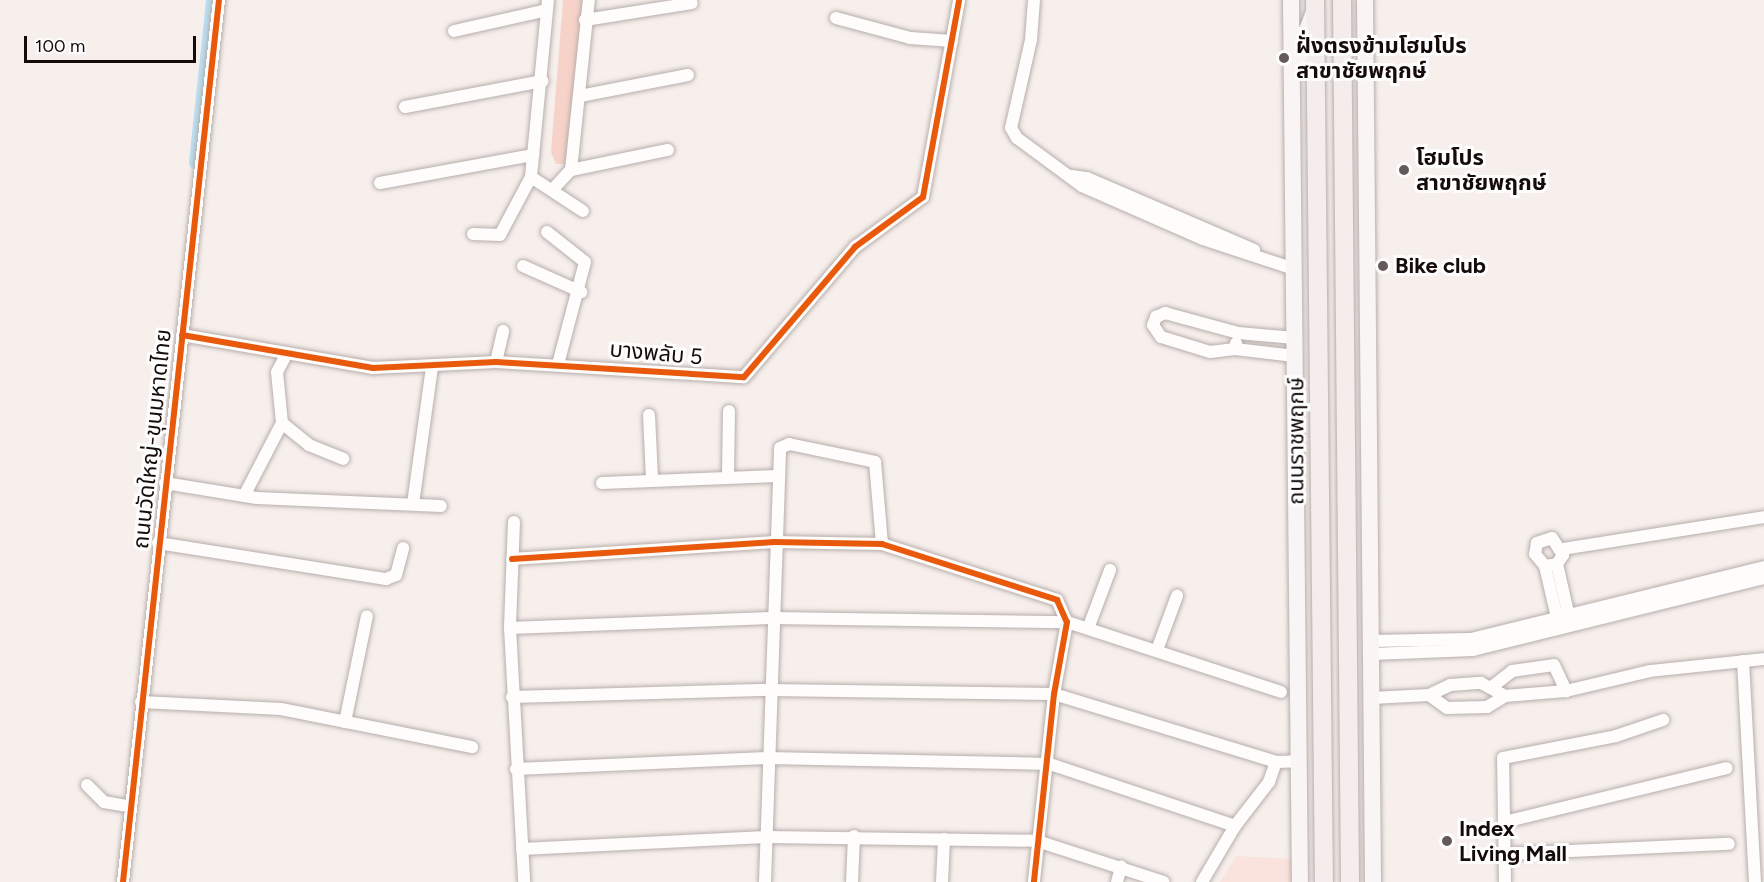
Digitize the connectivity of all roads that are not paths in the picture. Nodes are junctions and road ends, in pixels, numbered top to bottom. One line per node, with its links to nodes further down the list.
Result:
1 (219, 0): 34 (street, ถนนวัดใหญ่-ขุนมหาดไทย)
2 (589, 0): 12 (street)
3 (959, 0): 14 (street, บางพลับ 5)
4 (1034, 0): 30 (street)
5 (1291, 0): 21 (main road, ถนนราชพฤกษ์)
6 (1342, 0): 120 (main road)
7 (1365, 0): 73 (main road)
8 (692, 3): 12 (street)
9 (547, 5): 13 (street); 16 (street)
10 (1315, 5): 21 (main road); 119 (main road, ถนนราชพฤกษ์)
11 (836, 18): 14 (street)
12 (585, 20): 17 (street)
13 (454, 31)
14 (952, 41): 40 (street, บางพลับ 5)
15 (688, 75): 17 (street)
16 (543, 81): 18 (street); 20 (street)
17 (580, 96): 22 (street)
18 (405, 107)
19 (668, 150): 22 (street)
20 (532, 155): 23 (street); 24 (street)
21 (1296, 162): 30 (main road, ถนนราชพฤกษ์)
22 (571, 170): 25 (street)
23 (531, 177): 25 (street); 28 (street)
24 (380, 183)
25 (554, 188): 26 (street)
26 (584, 211)
27 (547, 232): 31 (street)
28 (473, 234)
29 (524, 266): 31 (street)
30 (1294, 269): 35 (main road, ถนนราชพฤกษ์)
31 (580, 292): 40 (street)
32 (503, 331): 39 (street)
33 (1238, 333): 35 (street); 36 (street); 36 (street)
34 (182, 335): 37 (street, บางพลับ 5); 49 (street, ถนนวัดใหญ่-ขุนมหาดไทย)
35 (1295, 338): 38 (main road, ถนนราชพฤกษ์)
36 (1235, 349): 38 (street)
37 (286, 355): 41 (street, บางพลับ 5); 44 (street)
38 (1295, 356): 91 (main road, ถนนราชพฤกษ์)
39 (496, 362): 40 (street, บางพลับ 5); 41 (street, บางพลับ 5)
40 (558, 364)
41 (432, 367): 52 (street)
42 (729, 411): 46 (street)
43 (649, 415): 48 (street)
44 (282, 423): 45 (street); 51 (street)
45 (343, 459)
46 (728, 474): 47 (street); 48 (street)
47 (777, 476): 56 (street); 58 (street)
48 (652, 478): 50 (street)
49 (165, 483): 51 (street); 57 (street, ถนนวัดใหญ่-ขุนมหาดไทย)
50 (602, 483)
51 (244, 496): 52 (street)
52 (413, 504): 53 (street)
53 (441, 507)
54 (1764, 517): 60 (street)
55 (514, 522): 61 (street)
56 (774, 542): 58 (street); 61 (street); 68 (street)
57 (158, 543): 59 (street); 86 (street, ถนนวัดใหญ่-ขุนมหาดไทย)
58 (882, 544): 69 (street)
59 (403, 548)
60 (1563, 549): 62 (street); 62 (street)
61 (512, 559): 72 (street)
62 (1551, 565): 70 (street)
63 (1764, 567): 70 (street)
64 (1110, 570): 71 (street)
65 (1764, 578): 70 (street)
66 (1177, 596): 74 (street)
67 (368, 616): 88 (street)
68 (771, 618): 69 (street); 72 (street); 78 (street)
69 (1067, 622): 71 (street); 81 (street)
70 (1564, 622): 73 (street)
71 (1089, 626): 74 (street)
72 (510, 628): 84 (street)
73 (1372, 647): 85 (main road)
74 (1157, 650): 80 (street)
75 (1764, 659): 76 (street)
76 (1743, 661): 79 (street); 107 (street)
77 (1493, 686): 79 (street); 82 (street); 83 (street)
78 (769, 690): 81 (street); 84 (street); 90 (street)
79 (1566, 691): 83 (street)
80 (1281, 692)
81 (1054, 694): 92 (street); 93 (street)
82 (1429, 695): 83 (street); 85 (street)
83 (1505, 696)
84 (512, 698): 95 (street)
85 (1372, 698): 121 (main road)
86 (141, 702): 88 (street); 97 (street, ถนนวัดใหญ่-ขุนมหาดไทย)
87 (1664, 720): 98 (street)
88 (345, 722): 89 (street)
89 (472, 747)
90 (767, 758): 92 (street); 95 (street); 101 (street)
91 (1299, 761): 93 (street); 118 (main road, ถนนราชพฤกษ์)
92 (1050, 764): 99 (street); 103 (street)
93 (1275, 764): 99 (street)
94 (1727, 768): 98 (street)
95 (516, 769): 105 (street)
96 (87, 785): 97 (street)
97 (122, 806): 109 (street, ถนนวัดใหญ่-ขุนมหาดไทย)
98 (1504, 822): 106 (street)
99 (1235, 826): 117 (street)
100 (854, 836): 101 (street); 102 (street); 112 (street)
101 (766, 837): 105 (street); 111 (street)
102 (944, 839): 103 (street); 113 (street)
103 (1037, 841): 108 (street); 114 (street)
104 (1729, 844): 106 (street)
105 (522, 849): 110 (street)
106 (1504, 854): 122 (street)
107 (1759, 865): 123 (street)
108 (1121, 867): 115 (street); 116 (street)
109 (123, 882)
110 (524, 882)
111 (765, 882)
112 (852, 882)
113 (942, 882)
114 (1034, 882)
115 (1117, 882)
116 (1164, 882)
117 (1202, 882)
118 (1300, 882)
119 (1324, 882)
120 (1350, 882)
121 (1373, 882)
122 (1505, 882)
123 (1755, 882)

